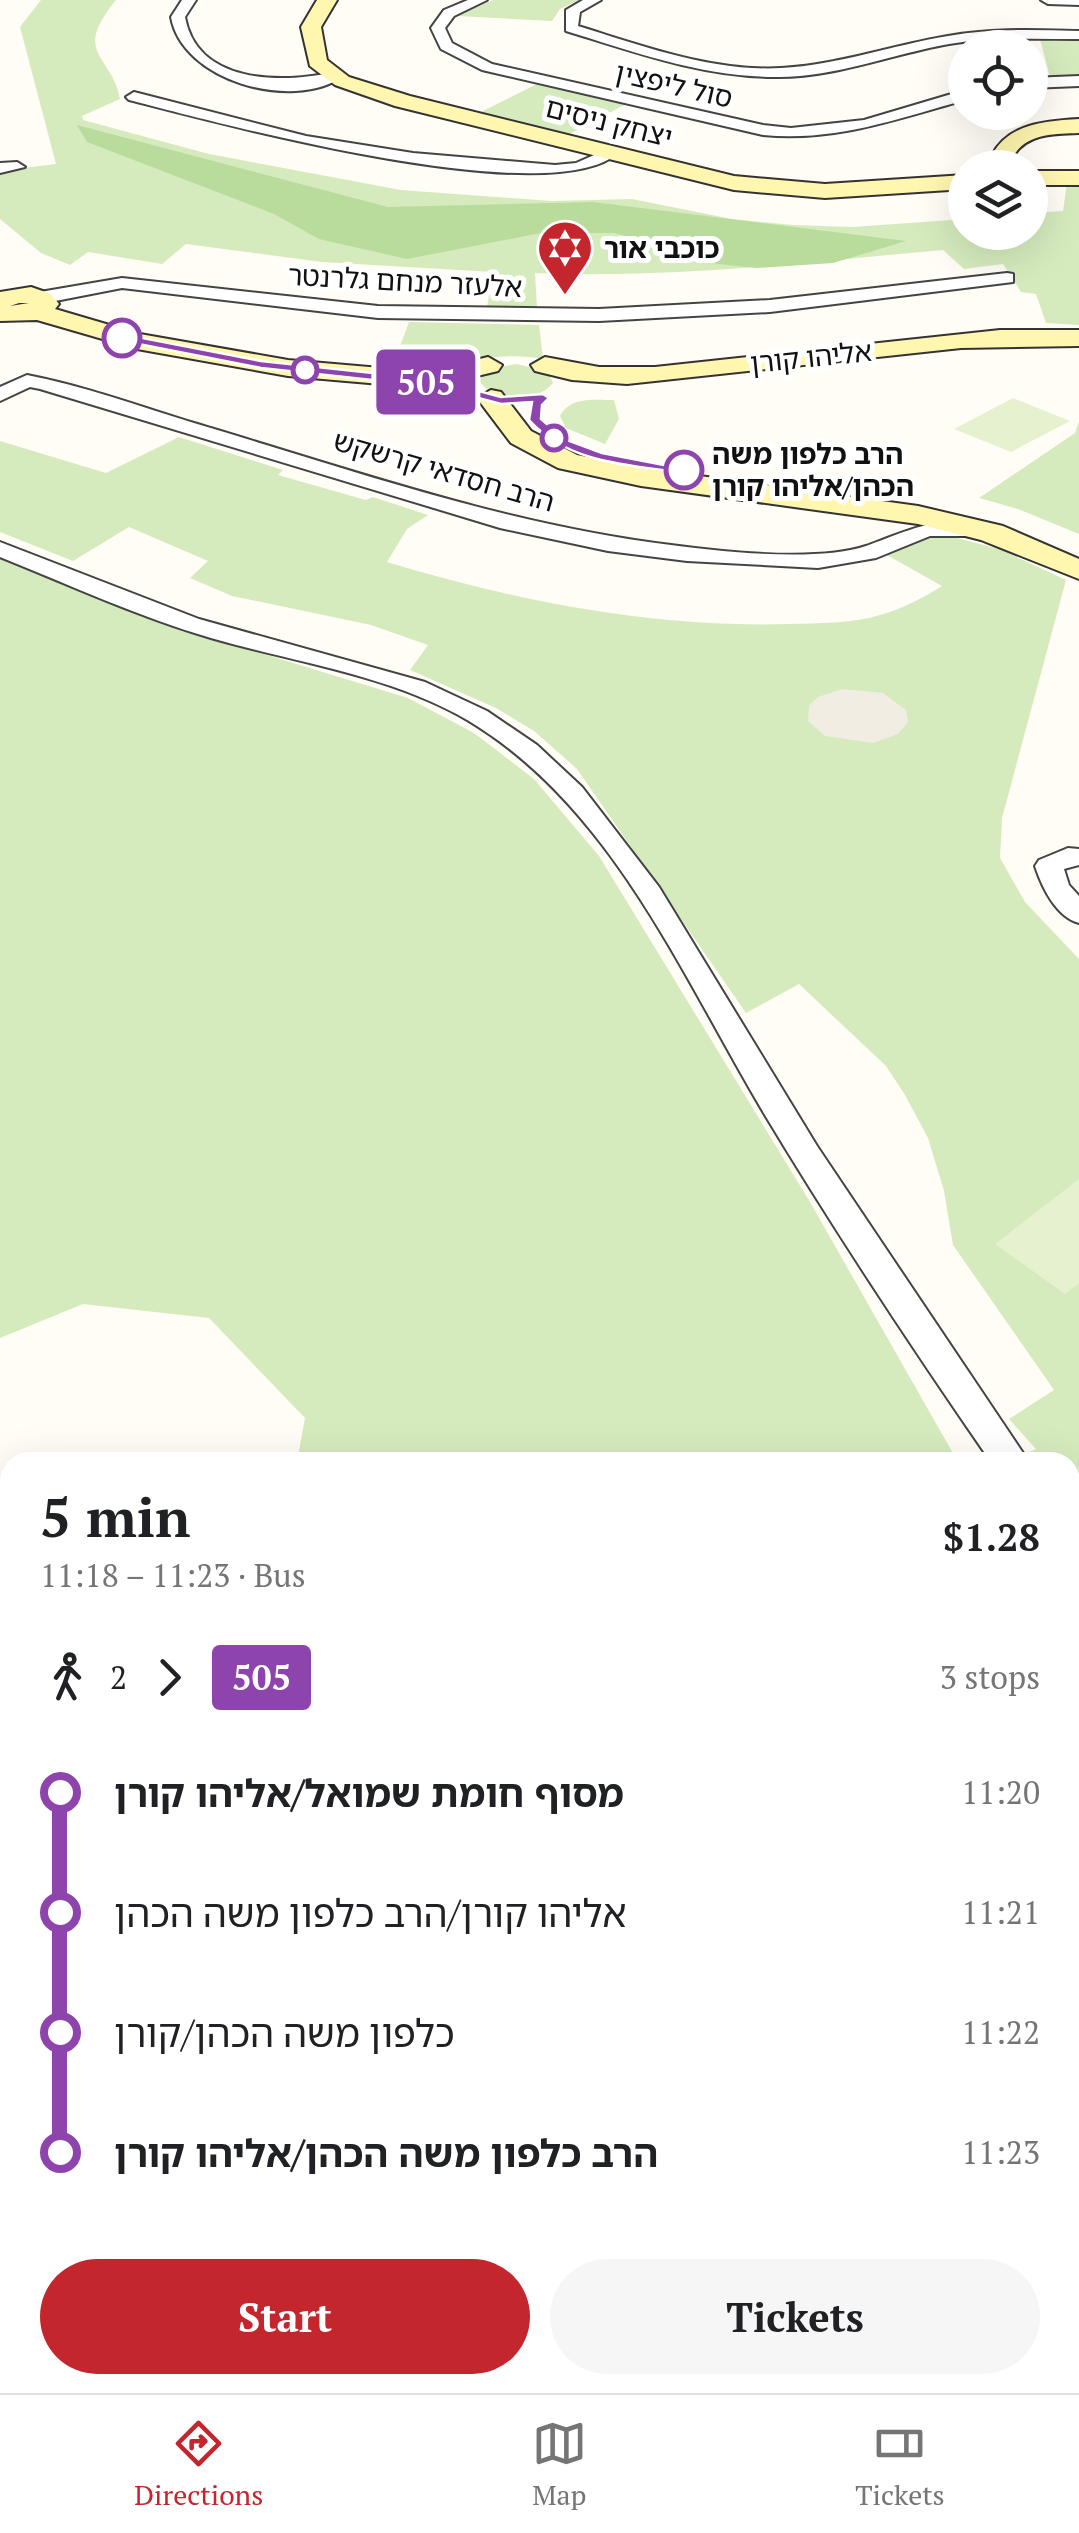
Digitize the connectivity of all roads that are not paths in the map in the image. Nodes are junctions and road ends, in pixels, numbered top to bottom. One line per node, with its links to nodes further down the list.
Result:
1 (189, 0): 8 (street)
2 (327, 0): 8 (street)
3 (480, 0): 12 (street, סול ליפצין)
4 (594, 0): 7 (street)
5 (1048, 0): 6 (street)
6 (1079, 1)
7 (1079, 35)
8 (334, 77): 15 (street, יצחק ניסים)
9 (1079, 81): 10 (street)
10 (1048, 82)
11 (134, 97): 15 (street)
12 (948, 100)
13 (1079, 126): 14 (street)
14 (1006, 150)
15 (610, 153): 18 (street, יצחק ניסים)
16 (1048, 178): 17 (street)
17 (1079, 178)
18 (948, 183)
19 (1008, 278): 20 (street, אלעזר מנחם גלרנטר)
20 (39, 305): 21 (street); 26 (street)
21 (1, 306)
22 (1079, 338): 25 (street, אליהו קורן)
23 (1079, 348): 29 (street, אליהו קורן)
24 (488, 365): 25 (street, אליהו קורן); 26 (street); 28 (street)
25 (545, 365): 29 (street)
26 (409, 379): 28 (street)
27 (0, 394): 32 (street, הרב חסדאי קרשקש)
28 (485, 395): 29 (street, אליהו קורן); 30 (street)
29 (537, 400): 34 (street)
30 (880, 508): 31 (street); 32 (street)
31 (977, 529): 32 (street, הרב חסדאי קרשקש); 35 (street)
32 (884, 548)
33 (0, 549): 38 (street)
34 (1079, 553)
35 (1079, 570)
36 (1079, 857): 37 (street)
37 (1079, 914)
38 (1004, 1452)

